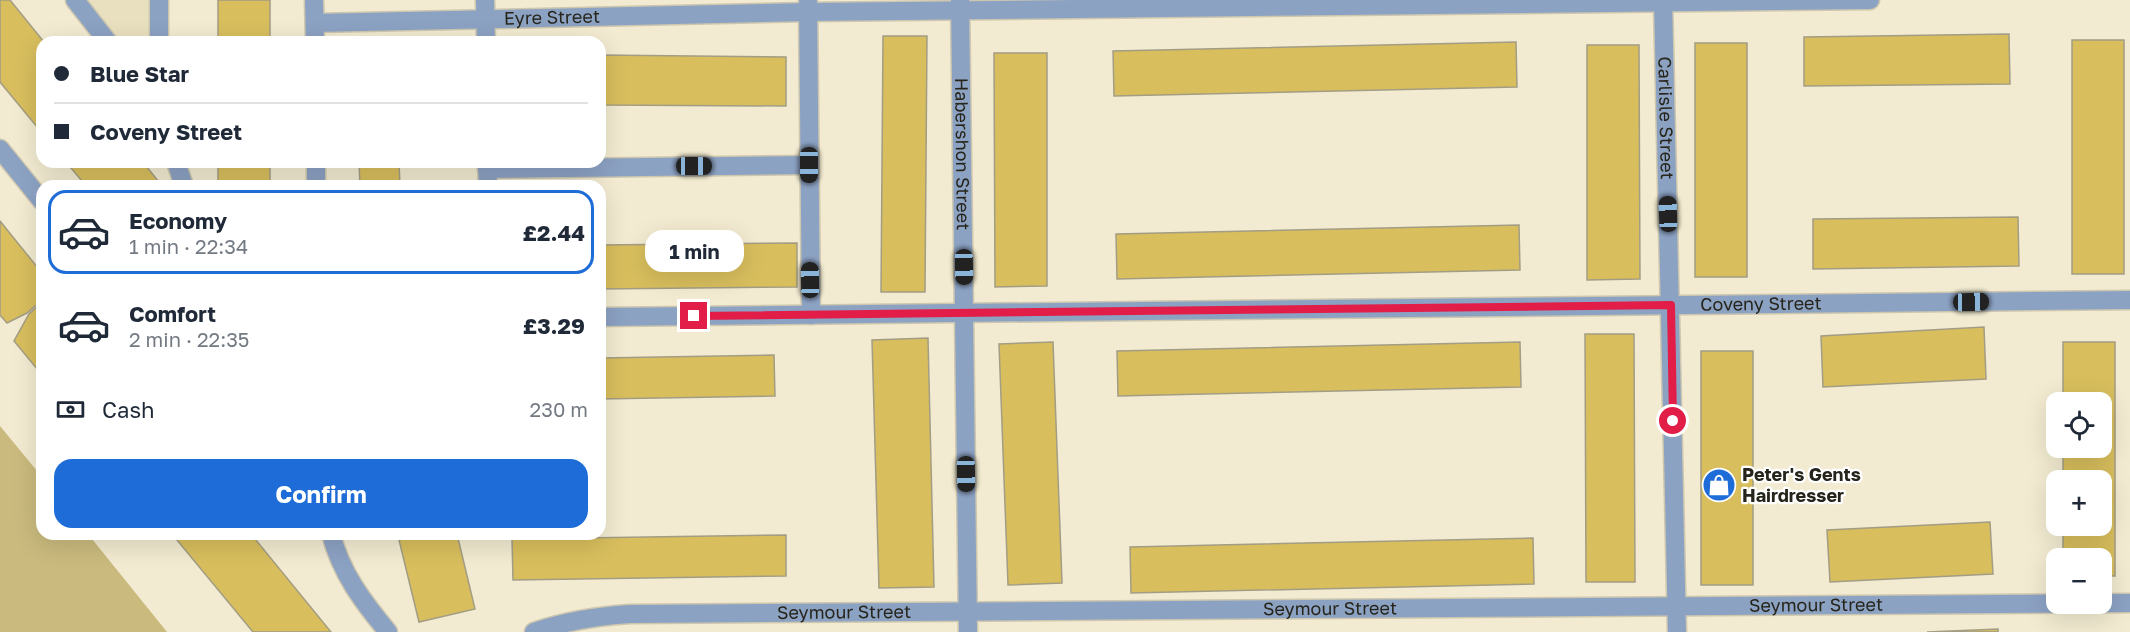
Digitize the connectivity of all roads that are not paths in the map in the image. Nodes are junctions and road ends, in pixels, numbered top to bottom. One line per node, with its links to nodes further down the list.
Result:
1 (75, 0): 12 (street)
2 (159, 0): 13 (street)
3 (315, 0): 11 (street)
4 (485, 0): 10 (street)
5 (1870, 0): 6 (street, Eyre Street)
6 (1663, 1): 8 (street, Eyre Street); 21 (street, Carlisle Street)
7 (808, 6): 8 (street, Eyre Street); 9 (street, Eyre Street); 17 (street)
8 (960, 6): 22 (street, Habershon Street)
9 (651, 8): 10 (street, Eyre Street)
10 (485, 19): 11 (street, Eyre Street); 15 (street)
11 (315, 23): 14 (street)
12 (103, 36)
13 (159, 36)
14 (315, 36)
15 (486, 36)
16 (0, 149): 19 (street)
17 (809, 165): 18 (street); 23 (street)
18 (487, 172)
19 (36, 194)
20 (2130, 300): 21 (street, Coveny Street)
21 (1671, 305): 22 (street, Coveny Street); 27 (street, Carlisle Street)
22 (964, 314): 23 (street, Coveny Street); 28 (street, Habershon Street)
23 (811, 315): 24 (street, Coveny Street)
24 (606, 317)
25 (333, 540): 29 (street)
26 (2130, 603): 27 (street, Seymour Street)
27 (1677, 607): 28 (street, Seymour Street); 32 (street, Carlisle Street)
28 (968, 611): 30 (street, Seymour Street); 31 (street, Habershon Street)
29 (388, 632)
30 (534, 632)
31 (968, 632)
32 (1677, 632)

